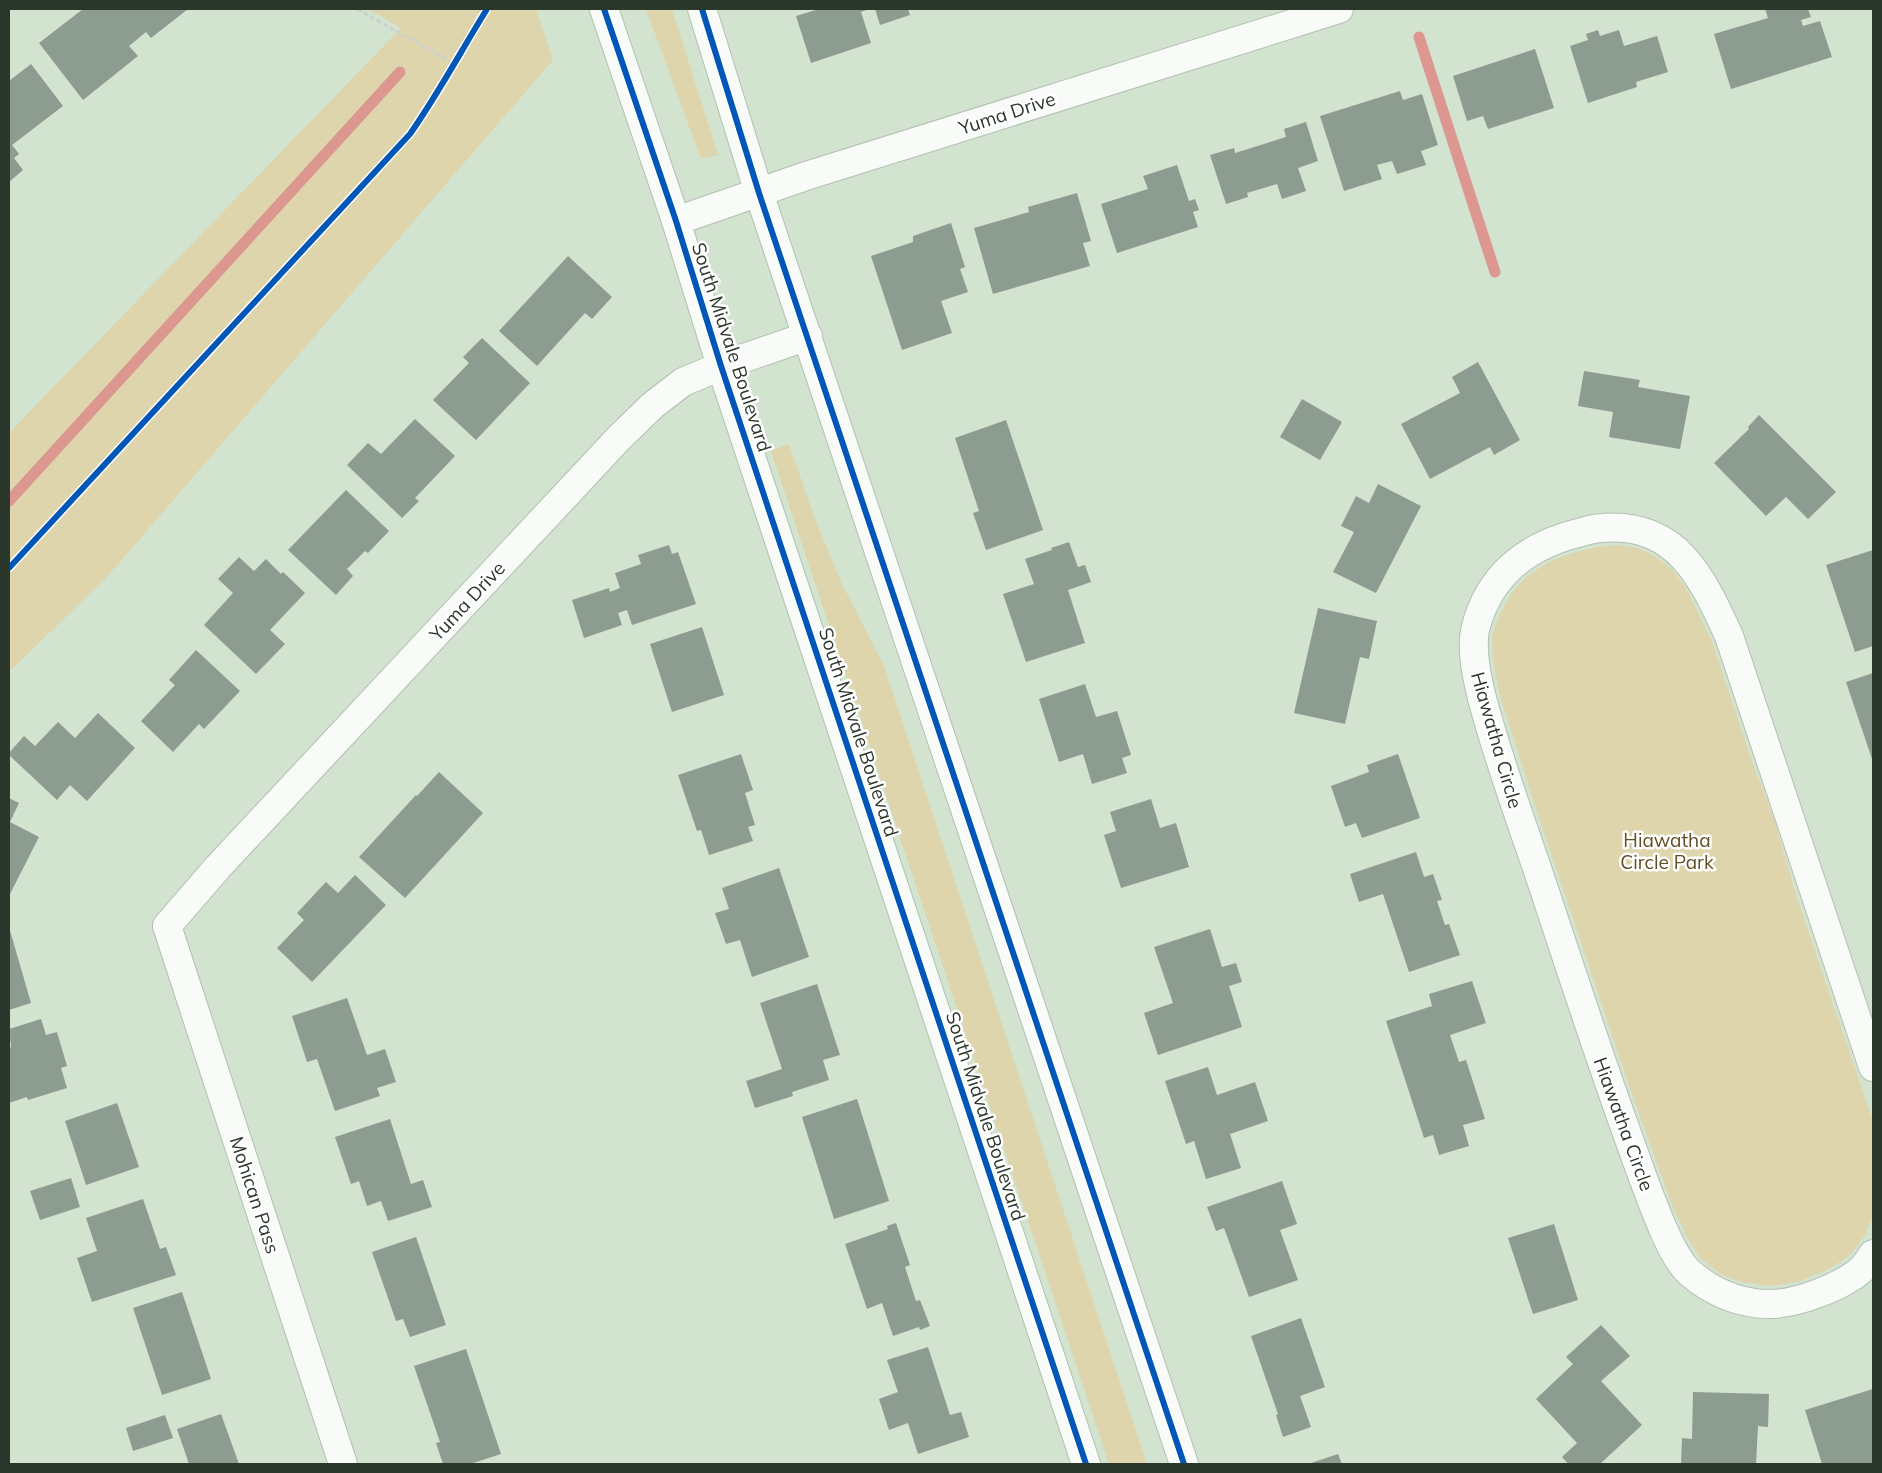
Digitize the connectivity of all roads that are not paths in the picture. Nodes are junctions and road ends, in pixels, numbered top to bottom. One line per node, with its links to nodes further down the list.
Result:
1 (604, 9): 5 (street, South Midvale Boulevard)
2 (702, 9): 4 (street)
3 (1339, 9): 4 (street, Yuma Drive)
4 (760, 192): 5 (street, Yuma Drive); 6 (street)
5 (676, 221): 7 (street, South Midvale Boulevard)
6 (808, 336): 7 (street, Yuma Drive); 13 (street)
7 (721, 366): 8 (street, Yuma Drive); 12 (street, South Midvale Boulevard)
8 (167, 926): 11 (street, Mohican Pass)
9 (1873, 1068): 10 (street, Hiawatha Circle)
10 (1873, 1254)
11 (343, 1464)
12 (1086, 1464)
13 (1184, 1464)

